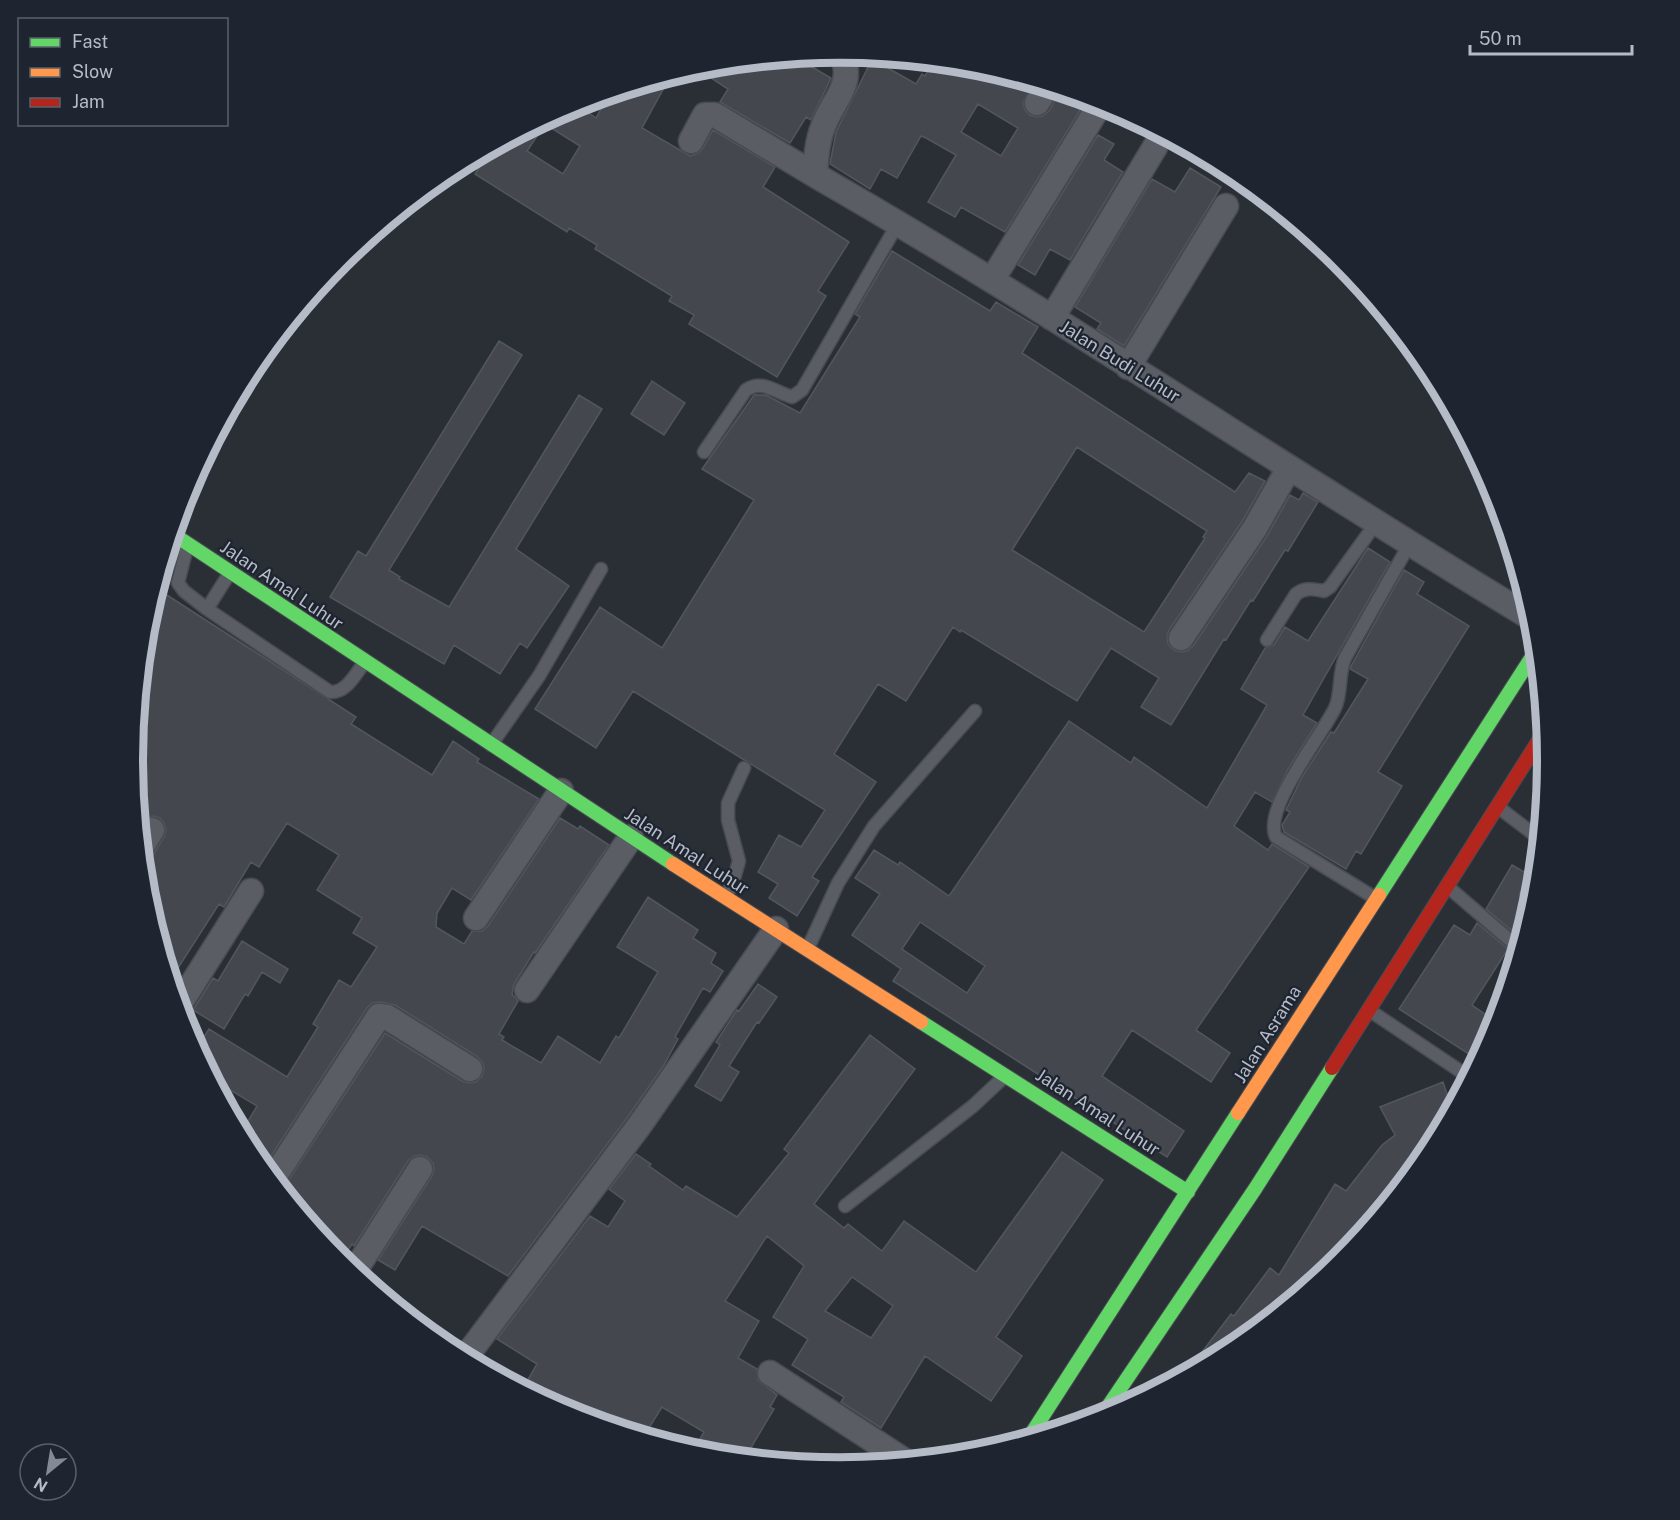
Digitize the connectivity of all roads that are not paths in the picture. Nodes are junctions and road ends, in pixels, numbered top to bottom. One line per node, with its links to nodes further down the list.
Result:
1 (845, 63): 5 (street)
2 (1096, 112): 8 (street)
3 (691, 141): 5 (street, Jalan Budi Luhur)
4 (1155, 147): 9 (street)
5 (815, 175): 7 (street, Jalan Budi Luhur)
6 (1226, 206): 10 (street)
7 (897, 225): 8 (street, Jalan Budi Luhur); 11 (lane)
8 (992, 280): 9 (street, Jalan Budi Luhur)
9 (1052, 318): 10 (street, Jalan Budi Luhur)
10 (1128, 367): 12 (street, Jalan Budi Luhur)
11 (704, 452)
12 (1289, 468): 13 (street, Jalan Budi Luhur); 21 (street)
13 (1376, 523): 16 (street, Jalan Budi Luhur); 22 (lane)
14 (179, 538): 15 (main road, Jalan Amal Luhur)
15 (188, 544): 18 (main road, Jalan Amal Luhur); 19 (lane)
16 (1409, 545): 20 (street, Jalan Budi Luhur); 36 (lane)
17 (601, 569): 27 (lane)
18 (231, 571): 19 (lane); 24 (main road, Jalan Amal Luhur)
19 (207, 609): 24 (lane)
20 (1521, 612)
21 (1181, 638)
22 (1267, 640)
23 (1530, 660): 36 (main road, Jalan Asrama)
24 (364, 662): 27 (main road, Jalan Amal Luhur)
25 (975, 711): 40 (lane)
26 (1537, 744): 30 (main road)
27 (491, 746): 29 (main road, Jalan Amal Luhur)
28 (744, 768): 35 (lane)
29 (561, 791): 32 (main road, Jalan Amal Luhur); 37 (street)
30 (1496, 806): 31 (lane); 33 (main road)
31 (1533, 834)
32 (631, 837): 35 (main road, Jalan Amal Luhur); 41 (street)
33 (1447, 886): 39 (lane); 43 (main road)
34 (251, 891): 42 (street)
35 (725, 897): 38 (main road, Jalan Amal Luhur)
36 (1375, 898): 49 (main road, Jalan Asrama)
37 (476, 918)
38 (776, 929): 40 (main road, Jalan Amal Luhur); 52 (street)
39 (1512, 942)
40 (808, 950): 46 (main road, Jalan Amal Luhur)
41 (527, 990)
42 (184, 995)
43 (1368, 1009): 45 (lane); 54 (main road)
44 (470, 1069): 48 (street)
45 (1463, 1073)
46 (1006, 1075): 49 (main road, Jalan Amal Luhur); 50 (lane)
47 (420, 1169): 51 (street)
48 (278, 1171)
49 (1188, 1192): 55 (main road, Jalan Asrama)
50 (845, 1206)
51 (359, 1264)
52 (470, 1351)
53 (770, 1373): 56 (street)
54 (1111, 1402)
55 (1035, 1429)
56 (896, 1455)

